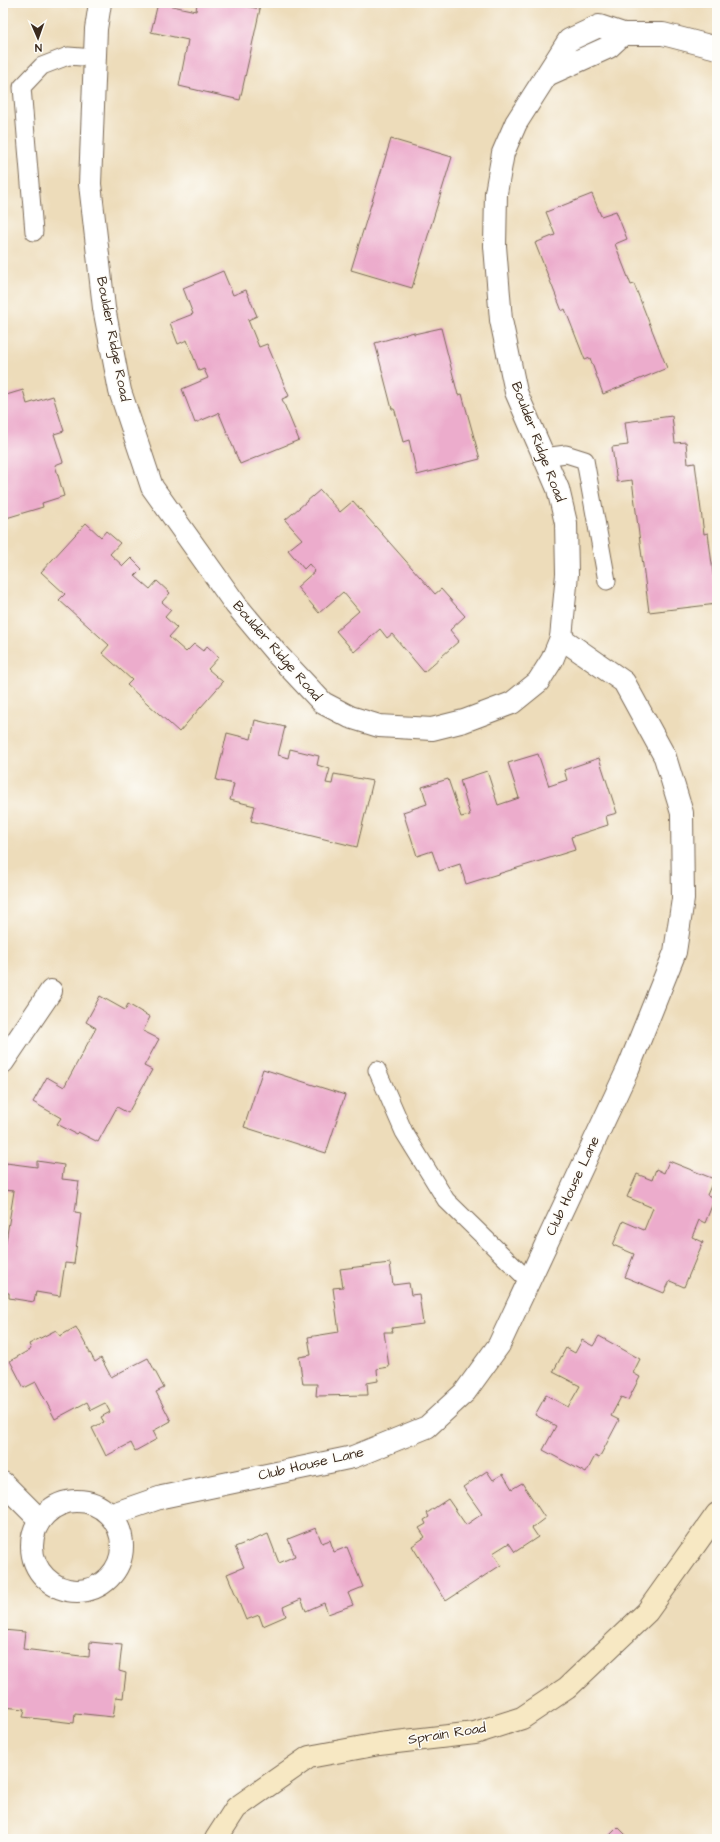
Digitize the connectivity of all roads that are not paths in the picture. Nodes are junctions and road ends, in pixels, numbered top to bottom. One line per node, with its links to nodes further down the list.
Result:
1 (100, 3): 3 (street, Boulder Ridge Road)
2 (717, 48): 5 (street, Boulder Ridge Road)
3 (95, 58): 4 (lane); 7 (street, Boulder Ridge Road)
4 (34, 232)
5 (544, 457): 6 (lane); 7 (street, Boulder Ridge Road)
6 (607, 581)
7 (560, 638): 11 (street, Club House Lane)
8 (51, 991): 9 (street)
9 (3, 1062)
10 (377, 1070): 11 (lane)
11 (529, 1281): 14 (street, Club House Lane)
12 (3, 1483): 15 (street)
13 (717, 1514): 16 (street, Sprain Road)
14 (110, 1515): 15 (street); 15 (street)
15 (40, 1520)
16 (216, 1839)

